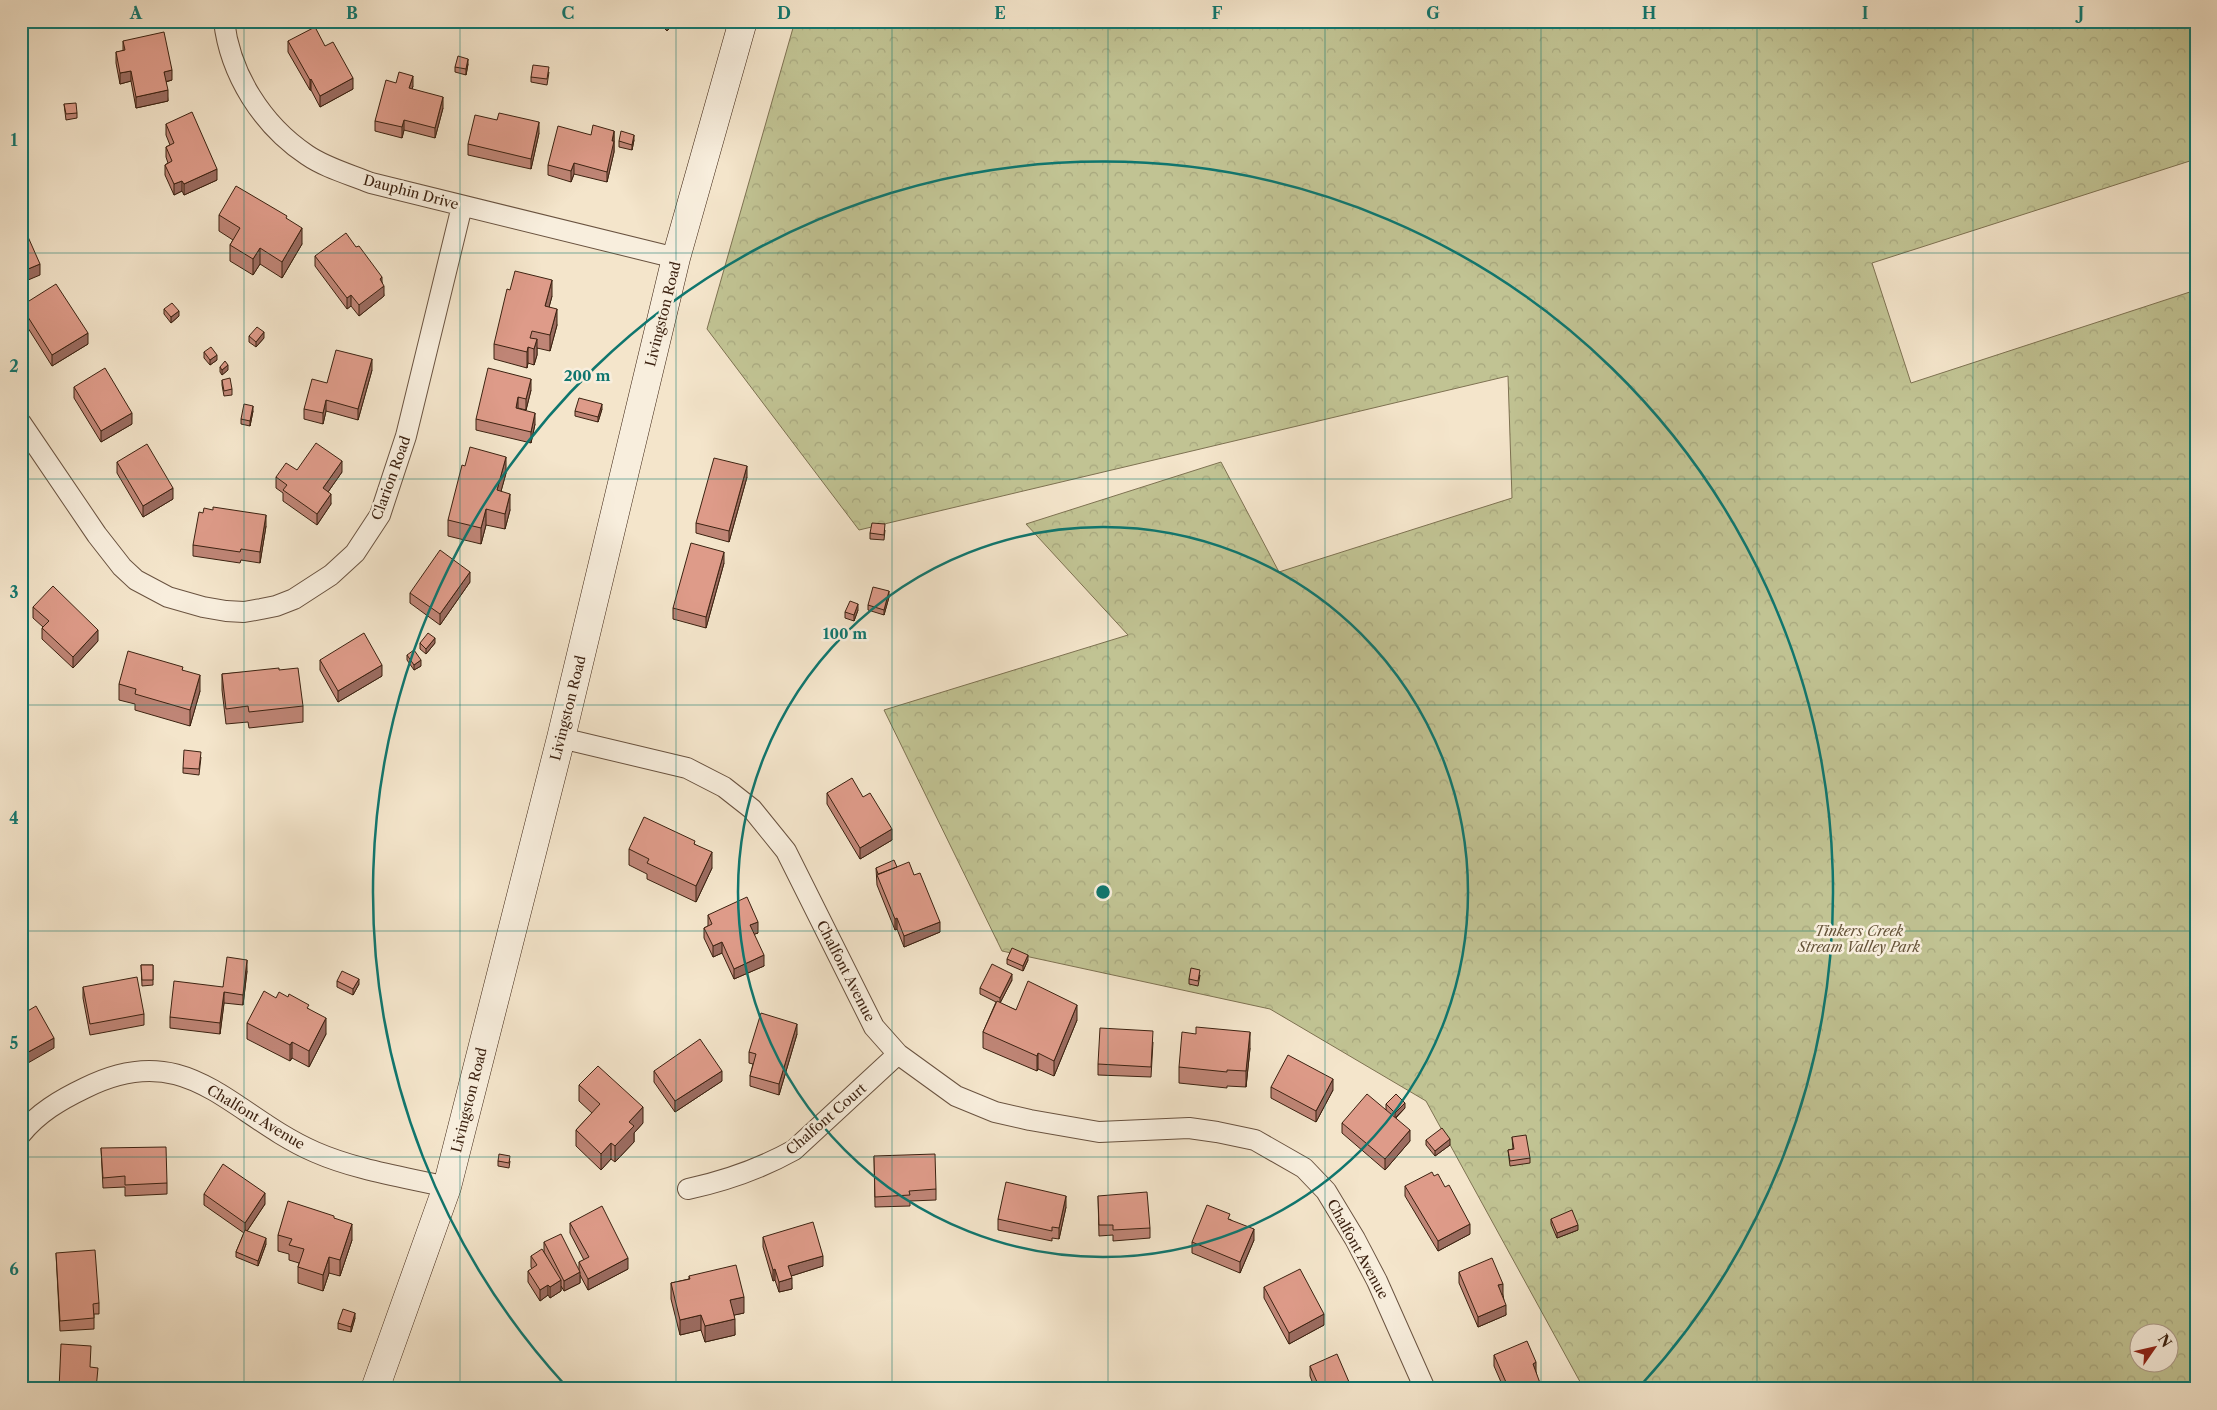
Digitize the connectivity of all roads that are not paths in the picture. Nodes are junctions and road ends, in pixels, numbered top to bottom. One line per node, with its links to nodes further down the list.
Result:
1 (224, 21): 3 (street, Dauphin Drive)
2 (743, 21): 4 (main road, Livingston Road)
3 (462, 206): 4 (street, Dauphin Drive); 5 (street, Clarion Road)
4 (676, 258): 6 (main road, Livingston Road)
5 (21, 423)
6 (561, 738): 7 (street, Chalfont Avenue); 9 (main road, Livingston Road)
7 (898, 1054): 10 (street, Chalfont Court); 12 (street, Chalfont Avenue)
8 (21, 1134): 9 (street, Chalfont Avenue)
9 (447, 1187): 11 (main road, Livingston Road)
10 (688, 1190)
11 (375, 1389)
12 (1425, 1389)

